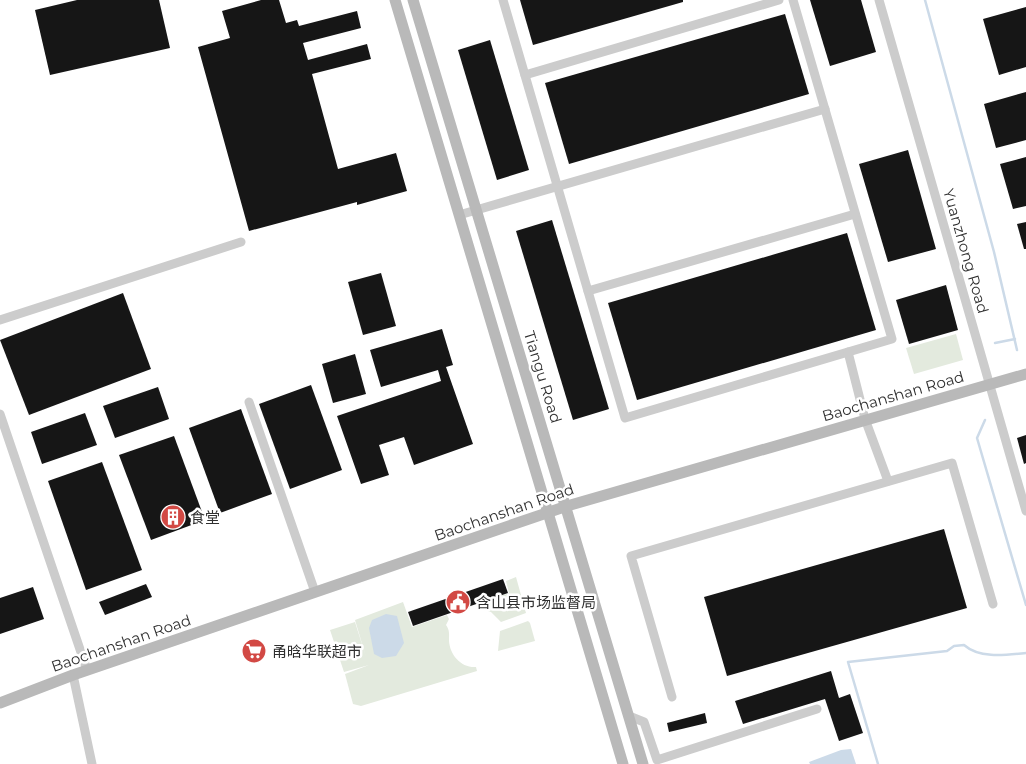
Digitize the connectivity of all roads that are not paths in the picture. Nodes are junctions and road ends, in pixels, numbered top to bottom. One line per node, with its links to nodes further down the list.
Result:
1 (395, 0): 12 (main road)
2 (413, 0): 10 (main road, Tiangu Road)
3 (503, 0): 7 (street)
4 (779, 0): 7 (street)
5 (793, 0): 8 (street)
6 (878, 0): 18 (street, Yuanzhong Road)
7 (525, 75): 9 (street)
8 (825, 109): 9 (street); 11 (street)
9 (557, 186): 10 (street); 14 (street)
10 (476, 210): 12 (street); 23 (main road, Tiangu Road)
11 (855, 214): 14 (street); 16 (street)
12 (459, 215): 25 (main road)
13 (241, 242): 15 (street)
14 (588, 291): 16 (street)
15 (0, 320)
16 (848, 352): 21 (street)
17 (1026, 374): 18 (main road, Baochanshan Road)
18 (990, 384): 21 (main road, Baochanshan Road); 24 (street, Yuanzhong Road)
19 (249, 402): 26 (street)
20 (0, 414): 28 (street)
21 (866, 419): 22 (street); 23 (main road, Baochanshan Road)
22 (888, 481): 27 (street); 30 (street)
23 (567, 506): 25 (main road, Baochanshan Road); 33 (main road, Tiangu Road)
24 (1026, 510)
25 (548, 512): 26 (main road, Baochanshan Road); 35 (main road)
26 (316, 592): 28 (main road, Baochanshan Road)
27 (993, 604)
28 (87, 670): 29 (main road, Baochanshan Road)
29 (73, 675): 31 (main road, Baochanshan Road); 34 (street)
30 (672, 697)
31 (0, 703)
32 (817, 709): 33 (street)
33 (628, 716): 36 (main road, Tiangu Road)
34 (92, 764)
35 (623, 764)
36 (643, 764)

